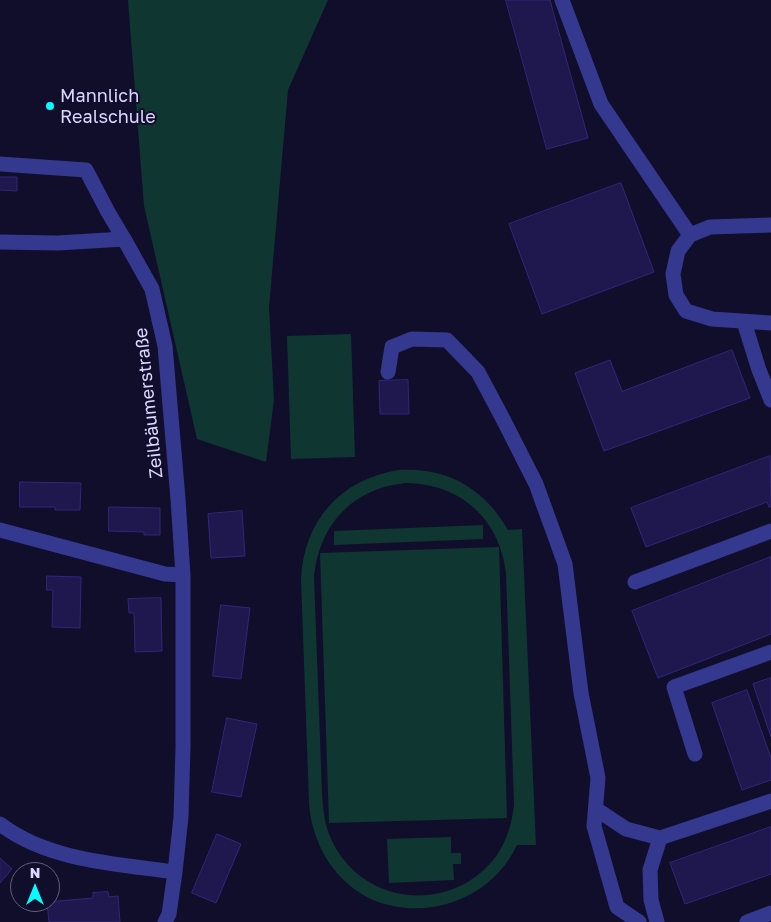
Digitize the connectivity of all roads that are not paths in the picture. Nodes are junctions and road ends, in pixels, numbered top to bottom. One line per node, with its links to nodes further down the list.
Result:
1 (562, 0): 4 (street)
2 (0, 164): 5 (street, Zeilbäumerstraße)
3 (771, 225): 4 (street)
4 (690, 235): 7 (street)
5 (124, 239): 6 (street); 13 (street, Zeilbäumerstraße)
6 (0, 242)
7 (744, 322): 8 (street); 10 (street)
8 (771, 323)
9 (388, 372): 18 (street)
10 (771, 400)
11 (0, 530): 13 (street)
12 (771, 531): 14 (street)
13 (183, 575): 21 (street, Zeilbäumerstraße)
14 (634, 582)
15 (771, 652): 16 (street)
16 (696, 754)
17 (771, 802): 20 (street)
18 (596, 809): 20 (street); 24 (street)
19 (0, 824): 21 (street)
20 (660, 838): 25 (street)
21 (175, 872): 23 (street, Zeilbäumerstraße)
22 (771, 913): 26 (street)
23 (166, 922)
24 (640, 922)
25 (657, 922)
26 (747, 922)

